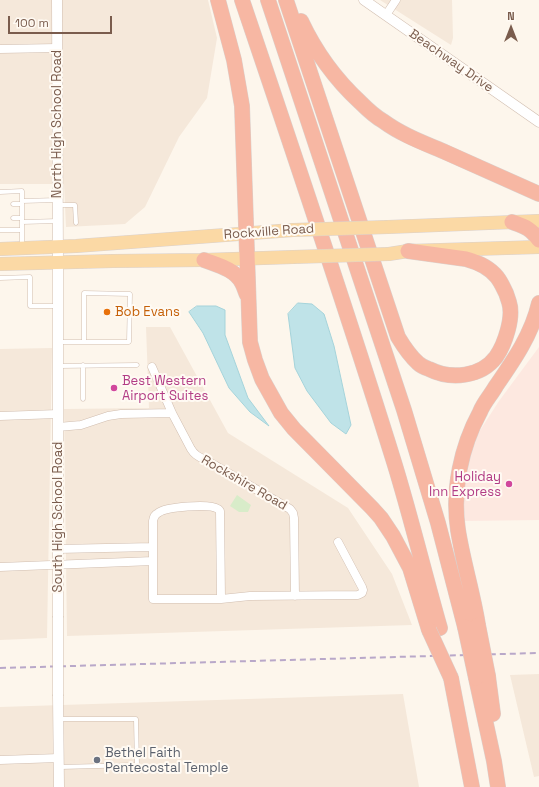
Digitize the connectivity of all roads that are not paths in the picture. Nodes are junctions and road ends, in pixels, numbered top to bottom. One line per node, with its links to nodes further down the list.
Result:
1 (57, 0): 10 (street, North High School Road)
2 (218, 0): 26 (highway)
3 (242, 0): 61 (highway)
4 (268, 0): 60 (highway)
5 (286, 0): 32 (highway)
6 (292, 0): 14 (highway)
7 (364, 0): 9 (street, Beachway Drive)
8 (396, 0): 9 (street)
9 (386, 15): 12 (street, Beachway Drive)
10 (57, 48): 11 (street); 16 (street, North High School Road)
11 (0, 49)
12 (539, 122)
13 (0, 192): 15 (lane)
14 (539, 194)
15 (22, 203): 16 (lane); 17 (lane); 19 (lane)
16 (58, 203): 20 (street, North High School Road); 23 (lane)
17 (13, 204)
18 (13, 218): 19 (lane)
19 (22, 220): 20 (lane); 25 (lane)
20 (58, 221): 29 (street, North High School Road)
21 (539, 221): 22 (main road, Rockville Road)
22 (512, 222): 26 (main road, Rockville Road, bridge); 27 (highway)
23 (76, 223)
24 (0, 230): 25 (lane)
25 (22, 230): 30 (lane)
26 (247, 233): 29 (main road, Rockville Road); 33 (highway)
27 (539, 240)
28 (539, 246): 32 (main road, Rockville Road)
29 (58, 247): 30 (main road, Rockville Road); 35 (street, South High School Road)
30 (22, 248): 31 (main road, Rockville Road)
31 (0, 249)
32 (408, 251): 33 (main road, Rockville Road, bridge)
33 (248, 258): 34 (main road, Rockville Road); 38 (highway)
34 (204, 260): 35 (main road, Rockville Road); 38 (highway)
35 (58, 262): 36 (main road, Rockville Road); 40 (street, South High School Road)
36 (0, 264)
37 (0, 278): 40 (lane)
38 (249, 301): 61 (highway)
39 (539, 303): 60 (highway)
40 (58, 306): 41 (street, South High School Road)
41 (58, 342): 42 (lane); 45 (street, South High School Road)
42 (84, 342): 42 (lane)
43 (83, 365): 44 (lane); 45 (lane); 47 (lane)
44 (137, 365)
45 (58, 366): 49 (street, South High School Road)
46 (152, 367): 48 (street, Rockshire Road)
47 (84, 399)
48 (172, 413): 51 (street); 58 (street, Rockshire Road)
49 (58, 414): 50 (street); 51 (street, South High School Road)
50 (0, 416)
51 (58, 427): 54 (street, South High School Road)
52 (338, 542): 58 (street)
53 (153, 547): 54 (street); 55 (street); 59 (street)
54 (58, 549): 56 (street, South High School Road)
55 (153, 561): 56 (street); 59 (street)
56 (58, 565): 57 (street); 62 (street, South High School Road, bridge)
57 (0, 567)
58 (295, 596): 59 (street)
59 (222, 599)
60 (472, 626): 67 (highway, bridge)
61 (435, 629): 66 (highway, bridge)
62 (58, 719): 64 (street, South High School Road); 64 (lane)
63 (0, 760): 64 (street)
64 (59, 762): 65 (street, South High School Road)
65 (59, 787)
66 (472, 787)
67 (498, 787)

